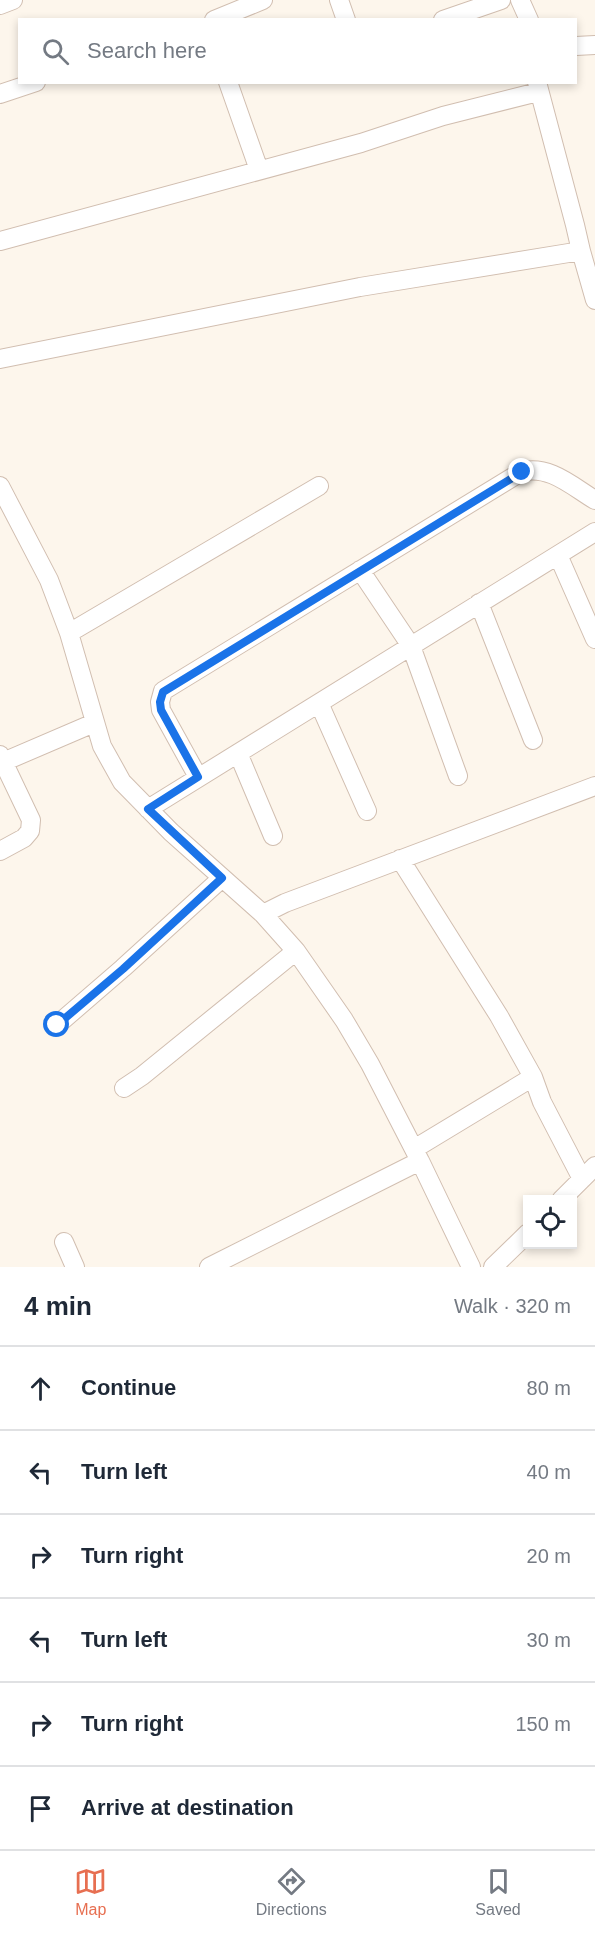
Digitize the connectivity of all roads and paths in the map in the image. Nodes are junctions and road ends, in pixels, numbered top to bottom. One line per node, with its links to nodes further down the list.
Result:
1 (13, 0): 6 (street)
2 (262, 0): 7 (street)
3 (339, 0): 8 (street)
4 (501, 0): 9 (street)
5 (520, 0): 10 (street)
6 (0, 5)
7 (219, 18)
8 (345, 18)
9 (449, 18)
10 (528, 18)
11 (595, 45): 12 (street)
12 (577, 46)
13 (30, 84): 16 (street)
14 (229, 84): 17 (street)
15 (538, 87): 17 (street); 19 (street)
16 (0, 94)
17 (259, 170): 18 (street)
18 (0, 241)
19 (580, 251): 20 (street); 21 (street)
20 (595, 300)
21 (0, 359)
22 (0, 486): 29 (street)
23 (319, 486): 29 (street)
24 (595, 500): 27 (street)
25 (595, 532): 26 (street)
26 (558, 555): 28 (street); 30 (street)
27 (360, 570): 31 (street); 38 (street)
28 (479, 603): 31 (street); 34 (street)
29 (69, 633): 33 (street)
30 (595, 639)
31 (411, 646): 32 (street); 37 (street)
32 (319, 702): 35 (street); 41 (street)
33 (94, 723): 36 (street); 40 (street)
34 (533, 740)
35 (238, 753): 38 (street); 42 (street)
36 (1, 758): 43 (street)
37 (458, 776)
38 (198, 777): 40 (street)
39 (595, 786): 44 (street)
40 (148, 809): 45 (street)
41 (366, 811)
42 (273, 836)
43 (0, 850)
44 (400, 859): 46 (street); 49 (street)
45 (222, 878): 46 (street); 48 (street)
46 (263, 914): 47 (street)
47 (296, 951): 50 (street); 51 (street)
48 (57, 1025)
49 (533, 1077): 51 (street); 53 (street)
50 (124, 1088)
51 (417, 1155): 58 (street); 59 (street)
52 (595, 1166): 53 (street)
53 (582, 1179): 54 (street)
54 (566, 1195)
55 (523, 1238): 60 (street)
56 (64, 1242): 57 (street)
57 (75, 1267)
58 (209, 1267)
59 (471, 1267)
60 (493, 1267)

